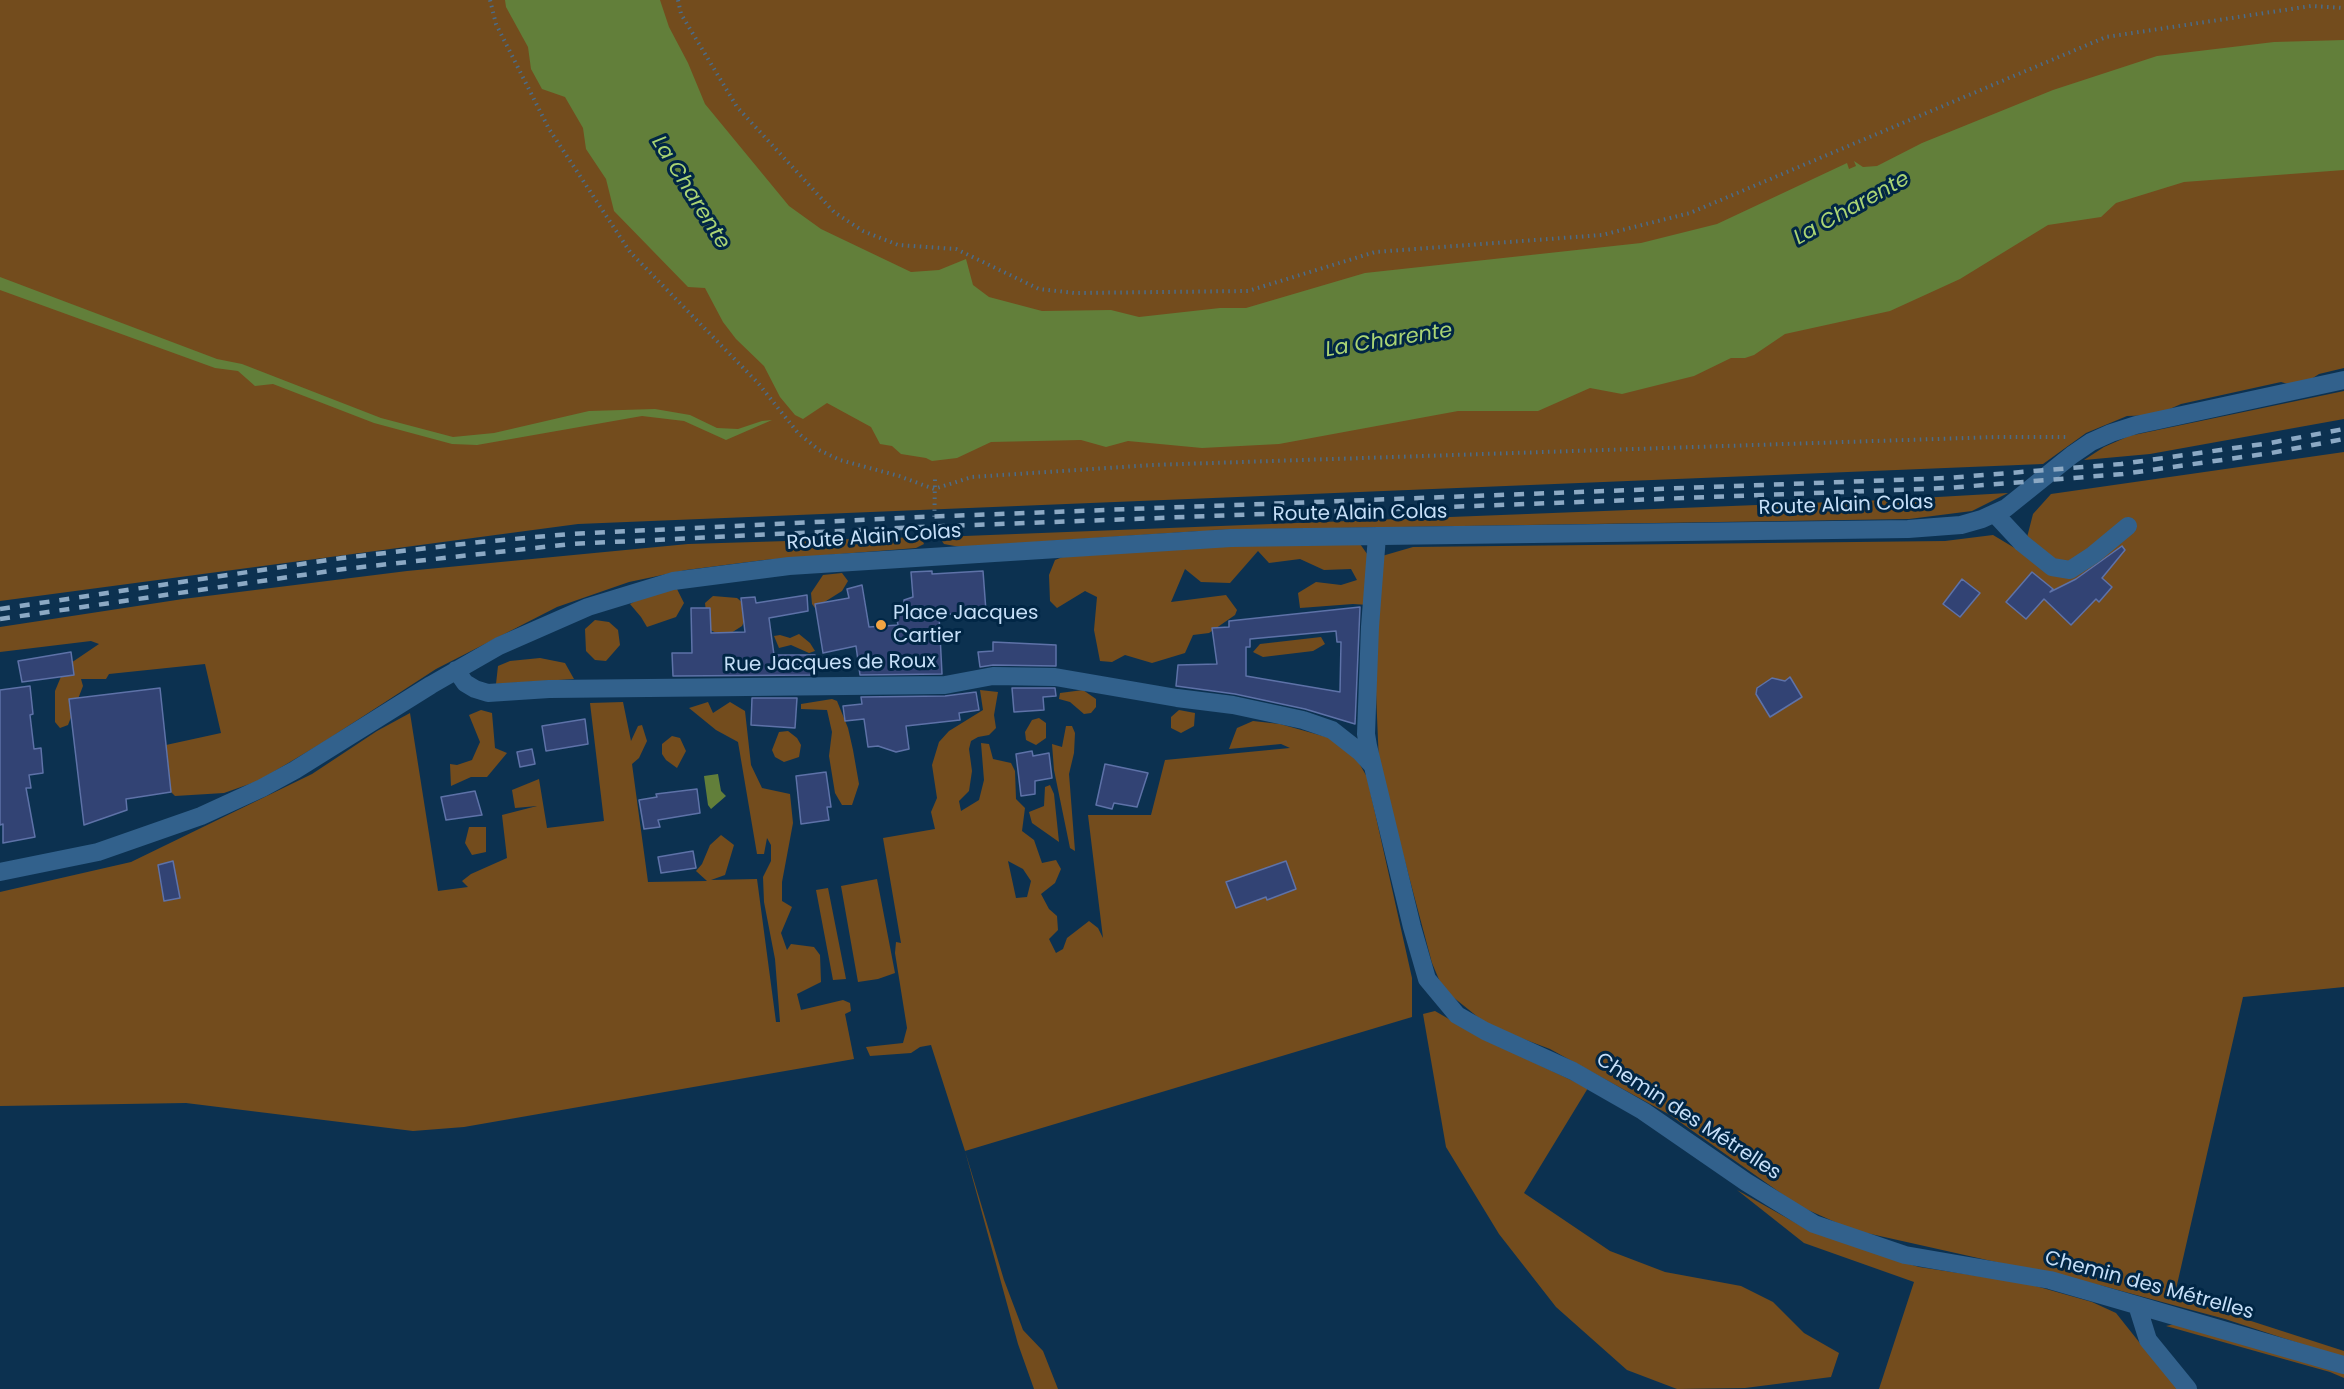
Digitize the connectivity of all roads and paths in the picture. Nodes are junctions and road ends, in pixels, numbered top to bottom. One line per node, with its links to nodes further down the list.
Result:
1 (490, 0): 7 (path)
2 (678, 0): 3 (path)
3 (2344, 8)
4 (2344, 380): 5 (street, Route Alain Colas)
5 (2091, 442): 7 (path); 8 (street, Route Alain Colas)
6 (935, 478): 7 (path)
7 (934, 489): 11 (path)
8 (1995, 514): 9 (street); 10 (street, Route Alain Colas)
9 (2128, 526)
10 (1377, 536): 11 (street, Route Alain Colas); 13 (street, Chemin des Métrelles)
11 (936, 556): 12 (street, Route Alain Colas)
12 (456, 670): 13 (street, Rue Jacques de Roux); 14 (street, Route Alain Colas)
13 (1373, 767): 15 (street, Chemin des Métrelles)
14 (0, 872)
15 (2137, 1305): 16 (street, Chemin des Métrelles); 17 (street)
16 (2344, 1365)
17 (2188, 1389)

